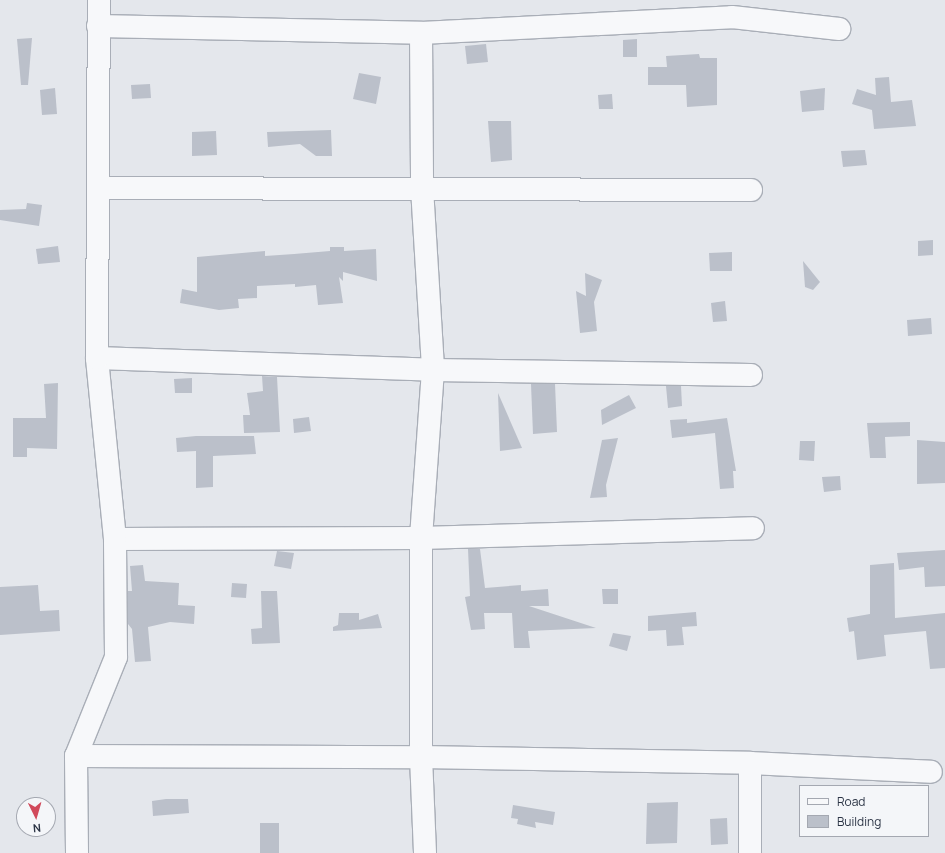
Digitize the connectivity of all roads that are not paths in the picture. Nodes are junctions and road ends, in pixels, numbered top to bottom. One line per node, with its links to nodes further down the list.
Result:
1 (98, 0): 2 (street)
2 (98, 26): 4 (street); 5 (street)
3 (839, 29): 4 (street)
4 (421, 33): 6 (street)
5 (100, 188): 6 (street); 8 (street)
6 (422, 188): 7 (street); 9 (street)
7 (752, 190)
8 (97, 358): 9 (street); 13 (street)
9 (433, 370): 10 (street); 12 (street)
10 (751, 375)
11 (754, 528): 12 (street)
12 (421, 538): 13 (street); 15 (street)
13 (115, 539): 14 (street)
14 (76, 756): 15 (street); 18 (street)
15 (421, 757): 16 (street); 19 (street)
16 (750, 763): 17 (street); 20 (street)
17 (931, 772)
18 (76, 853)
19 (426, 853)
20 (750, 853)

